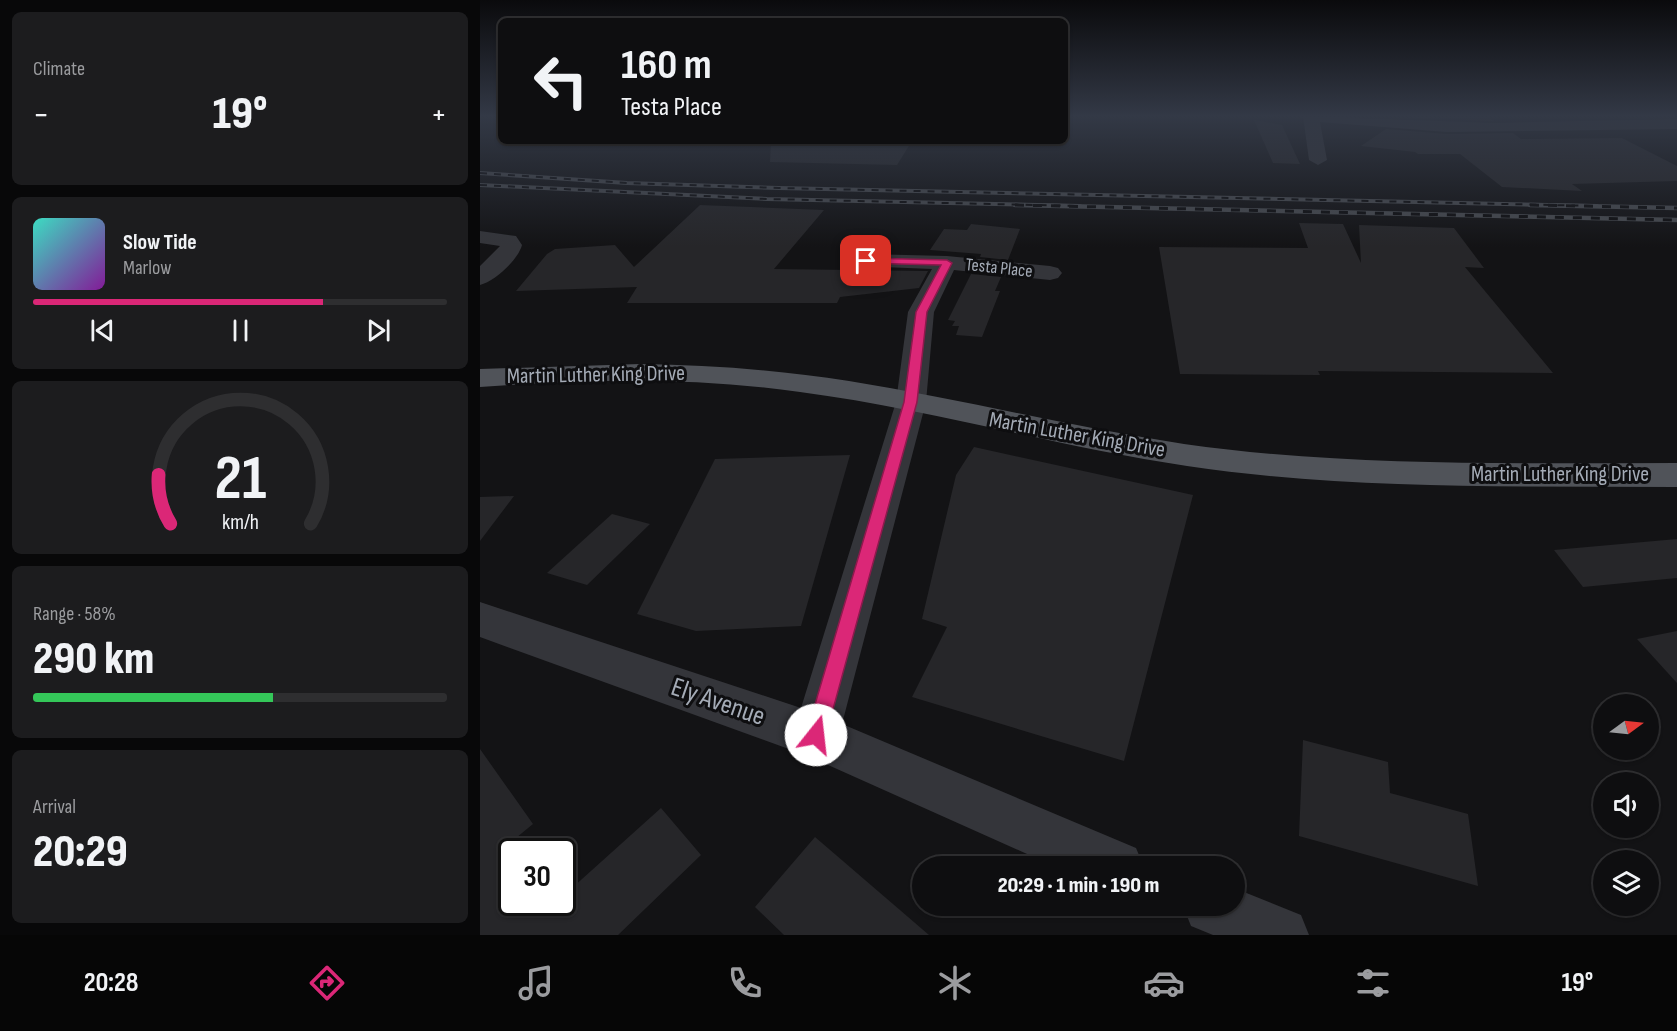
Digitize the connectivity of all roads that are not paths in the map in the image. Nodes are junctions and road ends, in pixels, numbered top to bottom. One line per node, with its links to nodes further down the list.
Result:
1 (480, 237): 5 (street)
2 (866, 261): 3 (street, Testa Place)
3 (947, 263): 4 (street, Testa Place); 7 (street, Testa Place)
4 (1050, 273)
5 (480, 278)
6 (480, 378): 7 (main road, Martin Luther King Drive)
7 (910, 402): 8 (main road, Martin Luther King Drive); 10 (street, Testa Place)
8 (1677, 475)
9 (480, 619): 10 (street, Ely Avenue)
10 (816, 735): 11 (street, Ely Avenue)
11 (1092, 856)
12 (1235, 916): 13 (street)
13 (1281, 935)

